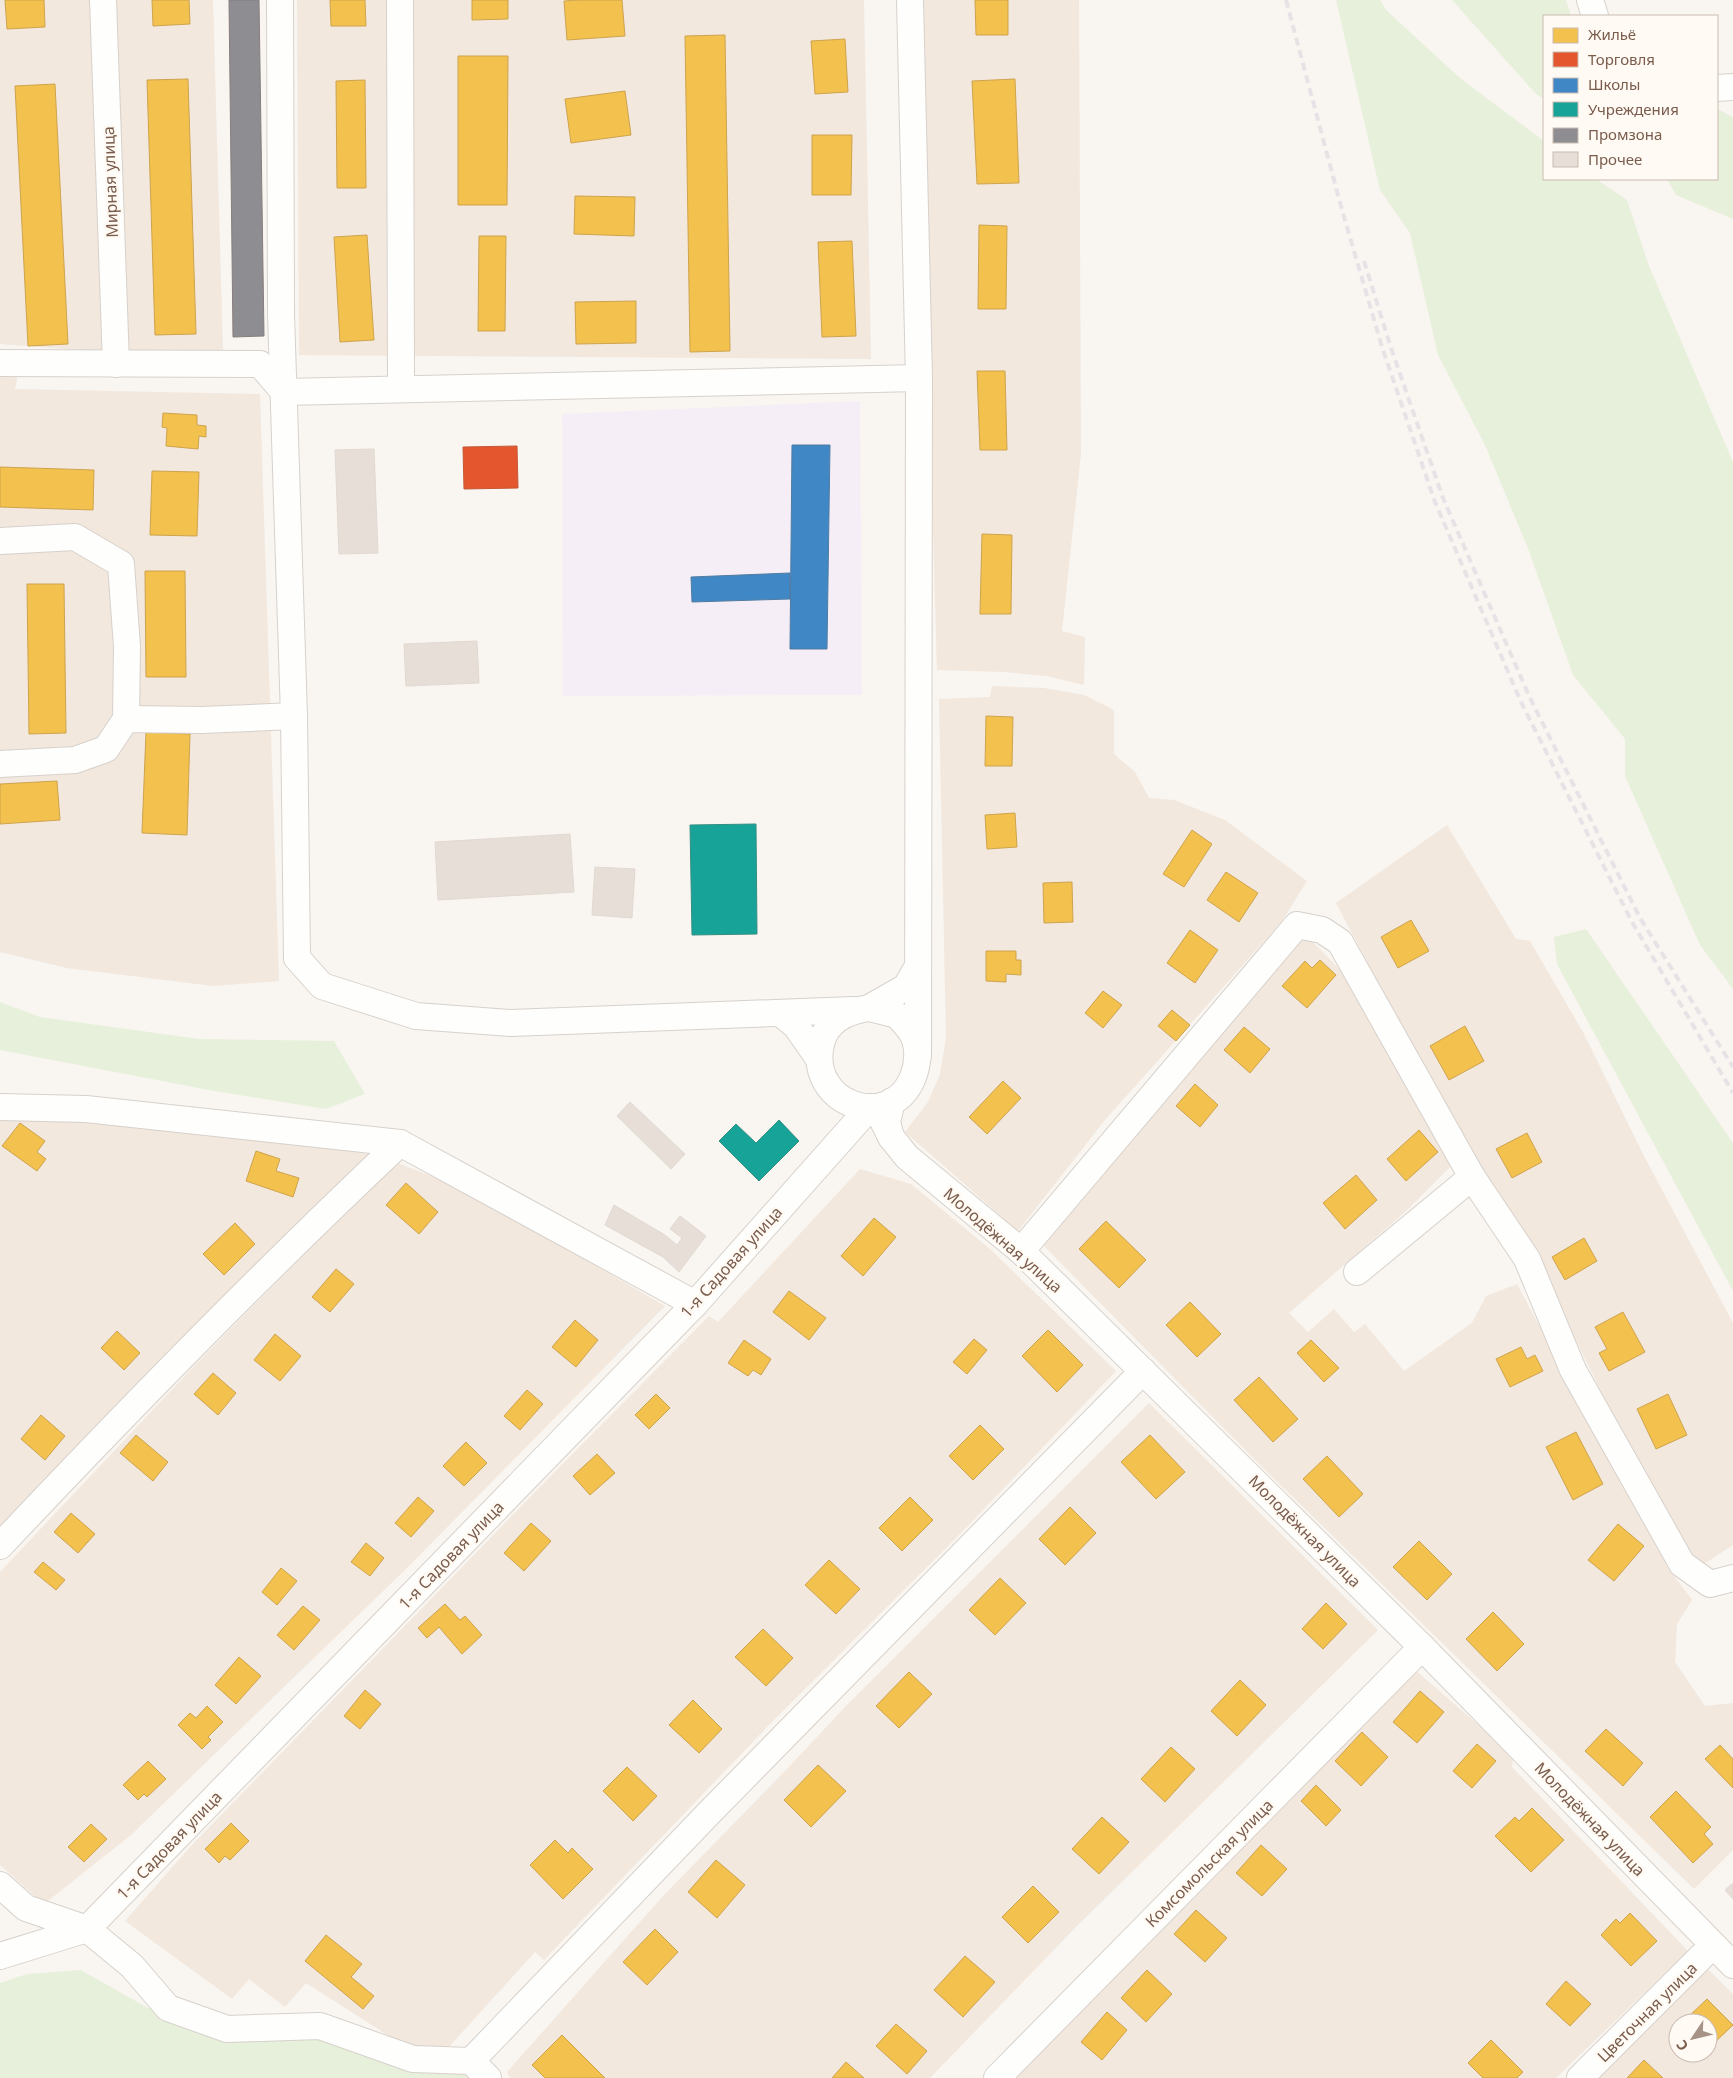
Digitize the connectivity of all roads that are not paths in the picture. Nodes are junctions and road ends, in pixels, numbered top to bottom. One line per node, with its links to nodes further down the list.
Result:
1 (103, 0): 10 (street, Мирная улица)
2 (280, 0): 13 (street)
3 (400, 0): 12 (street)
4 (910, 0): 11 (street)
5 (1590, 0): 6 (street)
6 (1595, 15)
7 (1733, 86): 8 (street)
8 (1718, 88)
9 (0, 363): 10 (street)
10 (116, 364): 13 (street)
11 (919, 378): 12 (street); 18 (street)
12 (401, 389): 13 (street)
13 (284, 392): 15 (street)
14 (0, 541): 16 (street)
15 (294, 716): 16 (street); 20 (street)
16 (126, 719): 17 (street)
17 (0, 764)
18 (918, 966): 19 (street); 21 (street)
19 (861, 1009): 20 (street); 21 (street); 22 (street)
20 (780, 1013): 22 (street)
21 (918, 1056): 23 (street)
22 (818, 1059): 23 (street)
23 (881, 1104): 27 (street, Молодёжная улица); 29 (street, 1-я Садовая улица)
24 (0, 1107): 25 (street)
25 (400, 1143): 29 (street); 31 (street)
26 (1472, 1177): 27 (street); 28 (street); 32 (street)
27 (1021, 1251): 30 (street, Молодёжная улица)
28 (1357, 1272)
29 (695, 1304): 35 (street, 1-я Садовая улица)
30 (1143, 1371): 33 (street, Молодёжная улица); 39 (street)
31 (0, 1546)
32 (1733, 1578)
33 (1422, 1647): 36 (street, Молодёжная улица); 40 (street, Комсомольская улица)
34 (0, 1885): 35 (street)
35 (87, 1930): 37 (street, 1-я Садовая улица); 39 (street)
36 (1713, 1945): 38 (street, Молодёжная улица); 41 (street, Цветочная улица)
37 (0, 1956)
38 (1733, 1965)
39 (480, 2069)
40 (996, 2078)
41 (1580, 2078)

